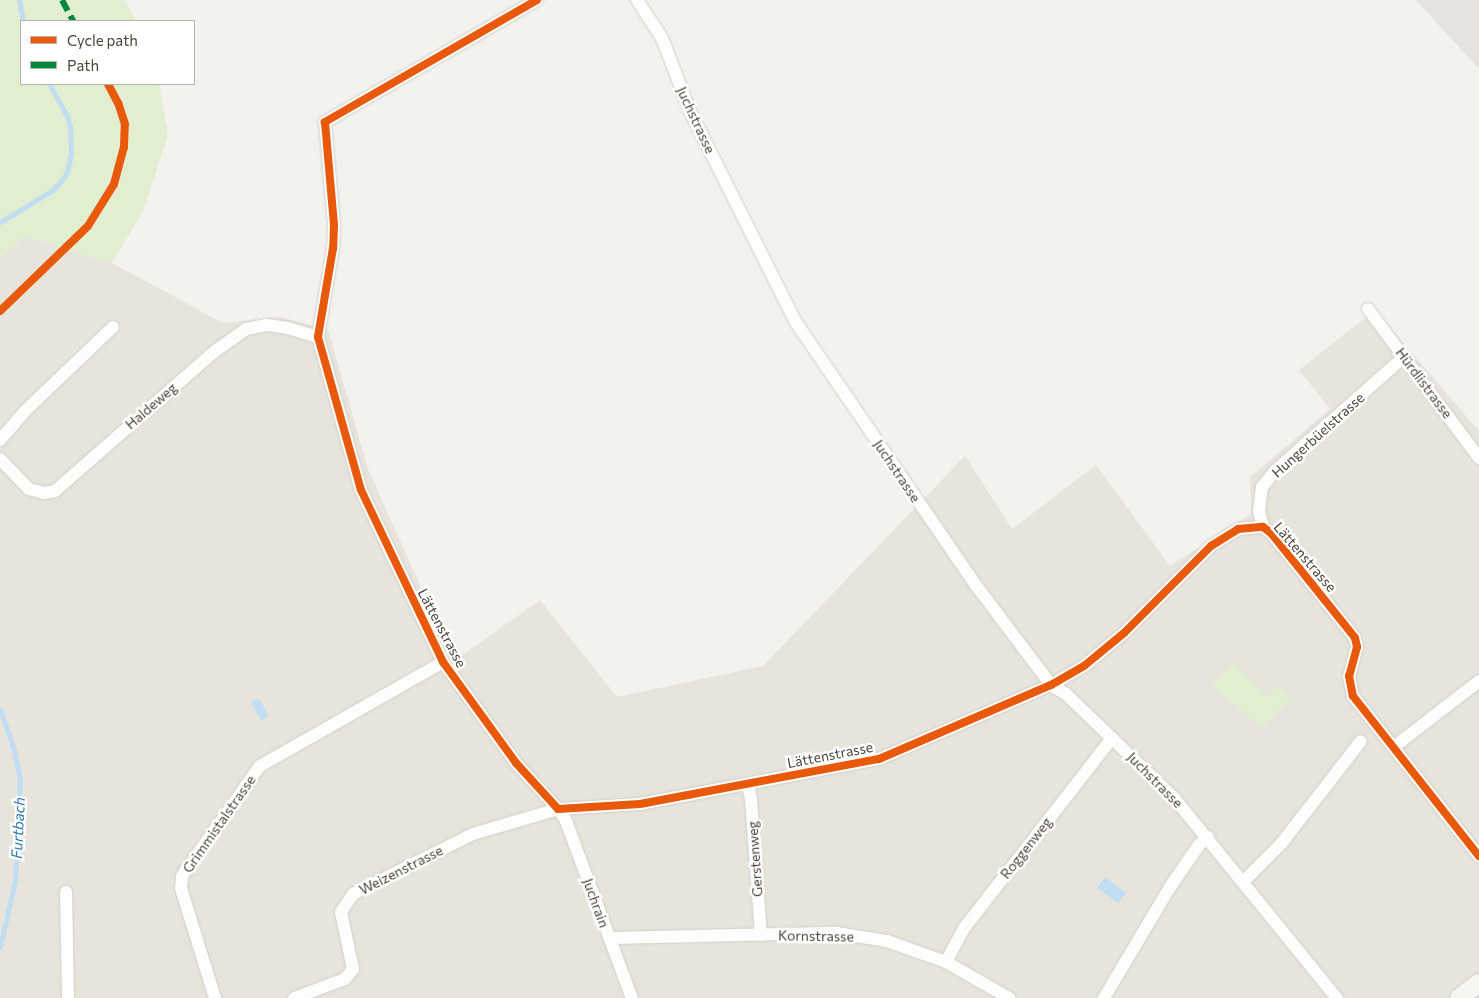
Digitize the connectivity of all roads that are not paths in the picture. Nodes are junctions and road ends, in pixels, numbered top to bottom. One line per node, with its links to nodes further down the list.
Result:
1 (537, 0): 5 (street, Lättenstrasse)
2 (637, 0): 13 (street, Juchstrasse)
3 (1368, 309): 6 (street, Hürdlistrasse)
4 (112, 327): 7 (street)
5 (318, 337): 9 (street, Haldeweg); 11 (street, Lättenstrasse)
6 (1404, 357): 8 (street, Hürdlistrasse); 10 (street, Hungerbüelstrasse)
7 (0, 440)
8 (1479, 458)
9 (0, 459)
10 (1263, 527): 13 (street, Lättenstrasse); 16 (street, Lättenstrasse)
11 (443, 662): 18 (street, Lättenstrasse); 28 (street, Grimmistalstrasse)
12 (1479, 680): 16 (street)
13 (1051, 685): 14 (street, Juchstrasse); 17 (street, Lättenstrasse)
14 (1112, 738): 19 (street, Juchstrasse); 25 (street, Roggenweg)
15 (1360, 741): 21 (street)
16 (1395, 746): 20 (street, Lättenstrasse)
17 (748, 784): 18 (street, Lättenstrasse); 23 (street, Gerstenweg)
18 (558, 809): 24 (street, Juchrain); 29 (street, Weizenstrasse)
19 (1208, 837): 21 (street, Juchstrasse); 32 (street)
20 (1479, 856)
21 (1243, 882): 33 (street, Juchstrasse)
22 (66, 892): 27 (street)
23 (761, 935): 24 (street, Kornstrasse); 25 (street, Kornstrasse)
24 (610, 938): 30 (street, Juchrain)
25 (946, 962): 31 (street, Kornstrasse)
26 (1479, 983): 34 (main road)
27 (68, 998)
28 (215, 998)
29 (294, 998)
30 (632, 998)
31 (1009, 998)
32 (1104, 998)
33 (1337, 998)
34 (1459, 998)

